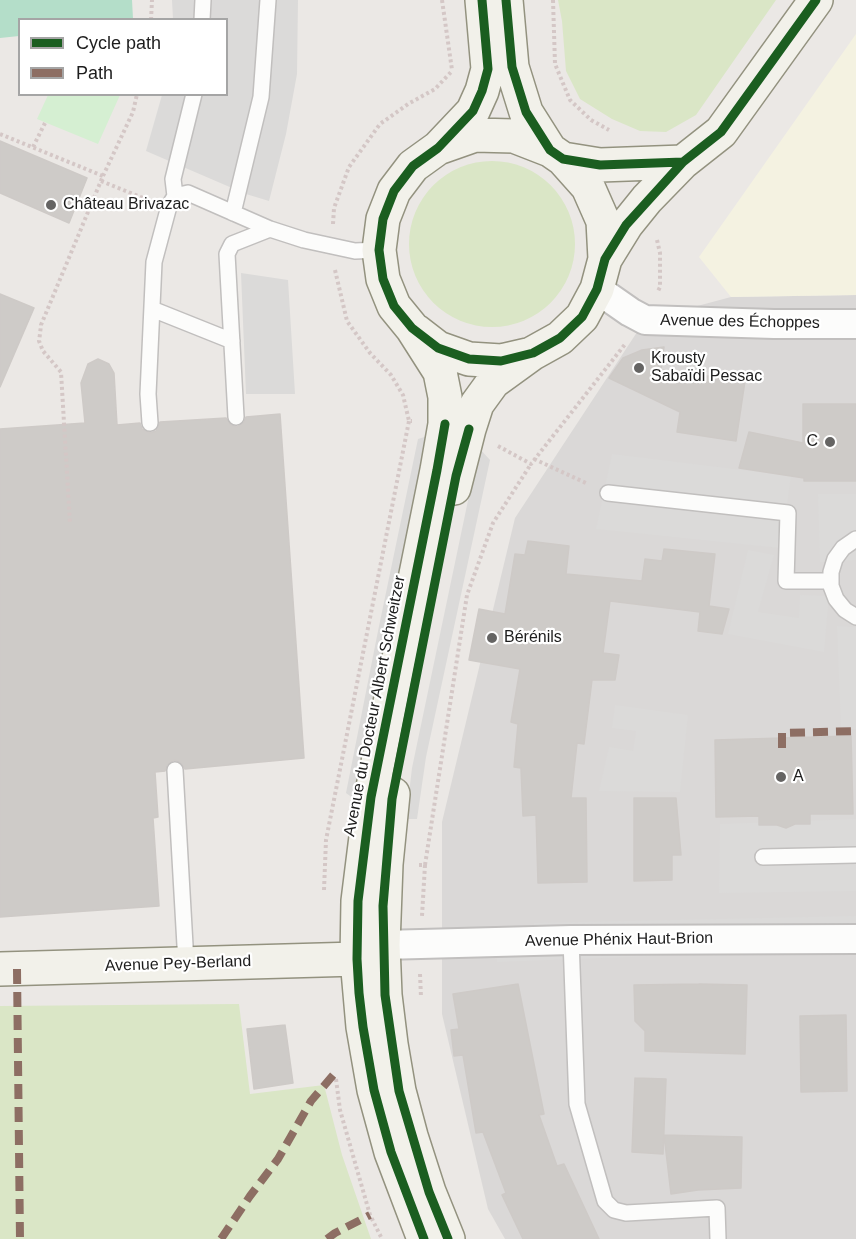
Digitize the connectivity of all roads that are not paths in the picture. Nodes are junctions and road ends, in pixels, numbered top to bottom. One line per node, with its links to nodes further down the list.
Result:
1 (202, 0): 6 (lane)
2 (268, 0): 13 (lane)
3 (482, 0): 7 (main road, Avenue du Docteur Albert Schweitzer)
4 (506, 0): 7 (main road, Avenue du Docteur Albert Schweitzer)
5 (816, 0): 11 (main road)
6 (202, 18)
7 (500, 68): 9 (main road, Avenue du Docteur Albert Schweitzer); 10 (main road, Avenue du Docteur Albert Schweitzer)
8 (194, 96): 12 (lane)
9 (438, 148): 10 (main road, Avenue du Docteur Albert Schweitzer); 15 (main road, Avenue du Docteur Albert Schweitzer)
10 (557, 154): 11 (main road); 16 (main road, Avenue du Docteur Albert Schweitzer)
11 (683, 162): 16 (main road)
12 (175, 196): 13 (lane); 17 (lane)
13 (233, 213): 14 (lane)
14 (270, 229): 15 (lane); 20 (lane)
15 (379, 250): 19 (main road, Avenue du Docteur Albert Schweitzer)
16 (601, 274): 18 (street, Avenue des Échoppes); 21 (main road, Avenue du Docteur Albert Schweitzer)
17 (152, 309): 20 (lane); 23 (lane)
18 (856, 324)
19 (412, 328): 21 (main road, Avenue du Docteur Albert Schweitzer); 24 (main road, Avenue du Docteur Albert Schweitzer)
20 (232, 341): 22 (lane)
21 (533, 353): 24 (main road, Avenue du Docteur Albert Schweitzer)
22 (236, 417)
23 (150, 423)
24 (457, 427): 34 (main road, Avenue du Docteur Albert Schweitzer)
25 (608, 492): 27 (lane)
26 (856, 539): 27 (lane)
27 (831, 581): 28 (lane)
28 (856, 616)
29 (175, 770): 35 (lane)
30 (856, 855): 31 (lane)
31 (763, 857)
32 (856, 939): 33 (street, Avenue Phénix Haut-Brion)
33 (571, 940): 34 (street, Avenue Phénix Haut-Brion); 39 (lane)
34 (370, 952): 35 (main road, Avenue Pey-Berland); 37 (main road, Avenue du Docteur Albert Schweitzer); 38 (main road, Avenue du Docteur Albert Schweitzer)
35 (186, 963): 36 (main road, Avenue Pey-Berland)
36 (0, 969)
37 (424, 1239)
38 (448, 1239)
39 (718, 1239)

